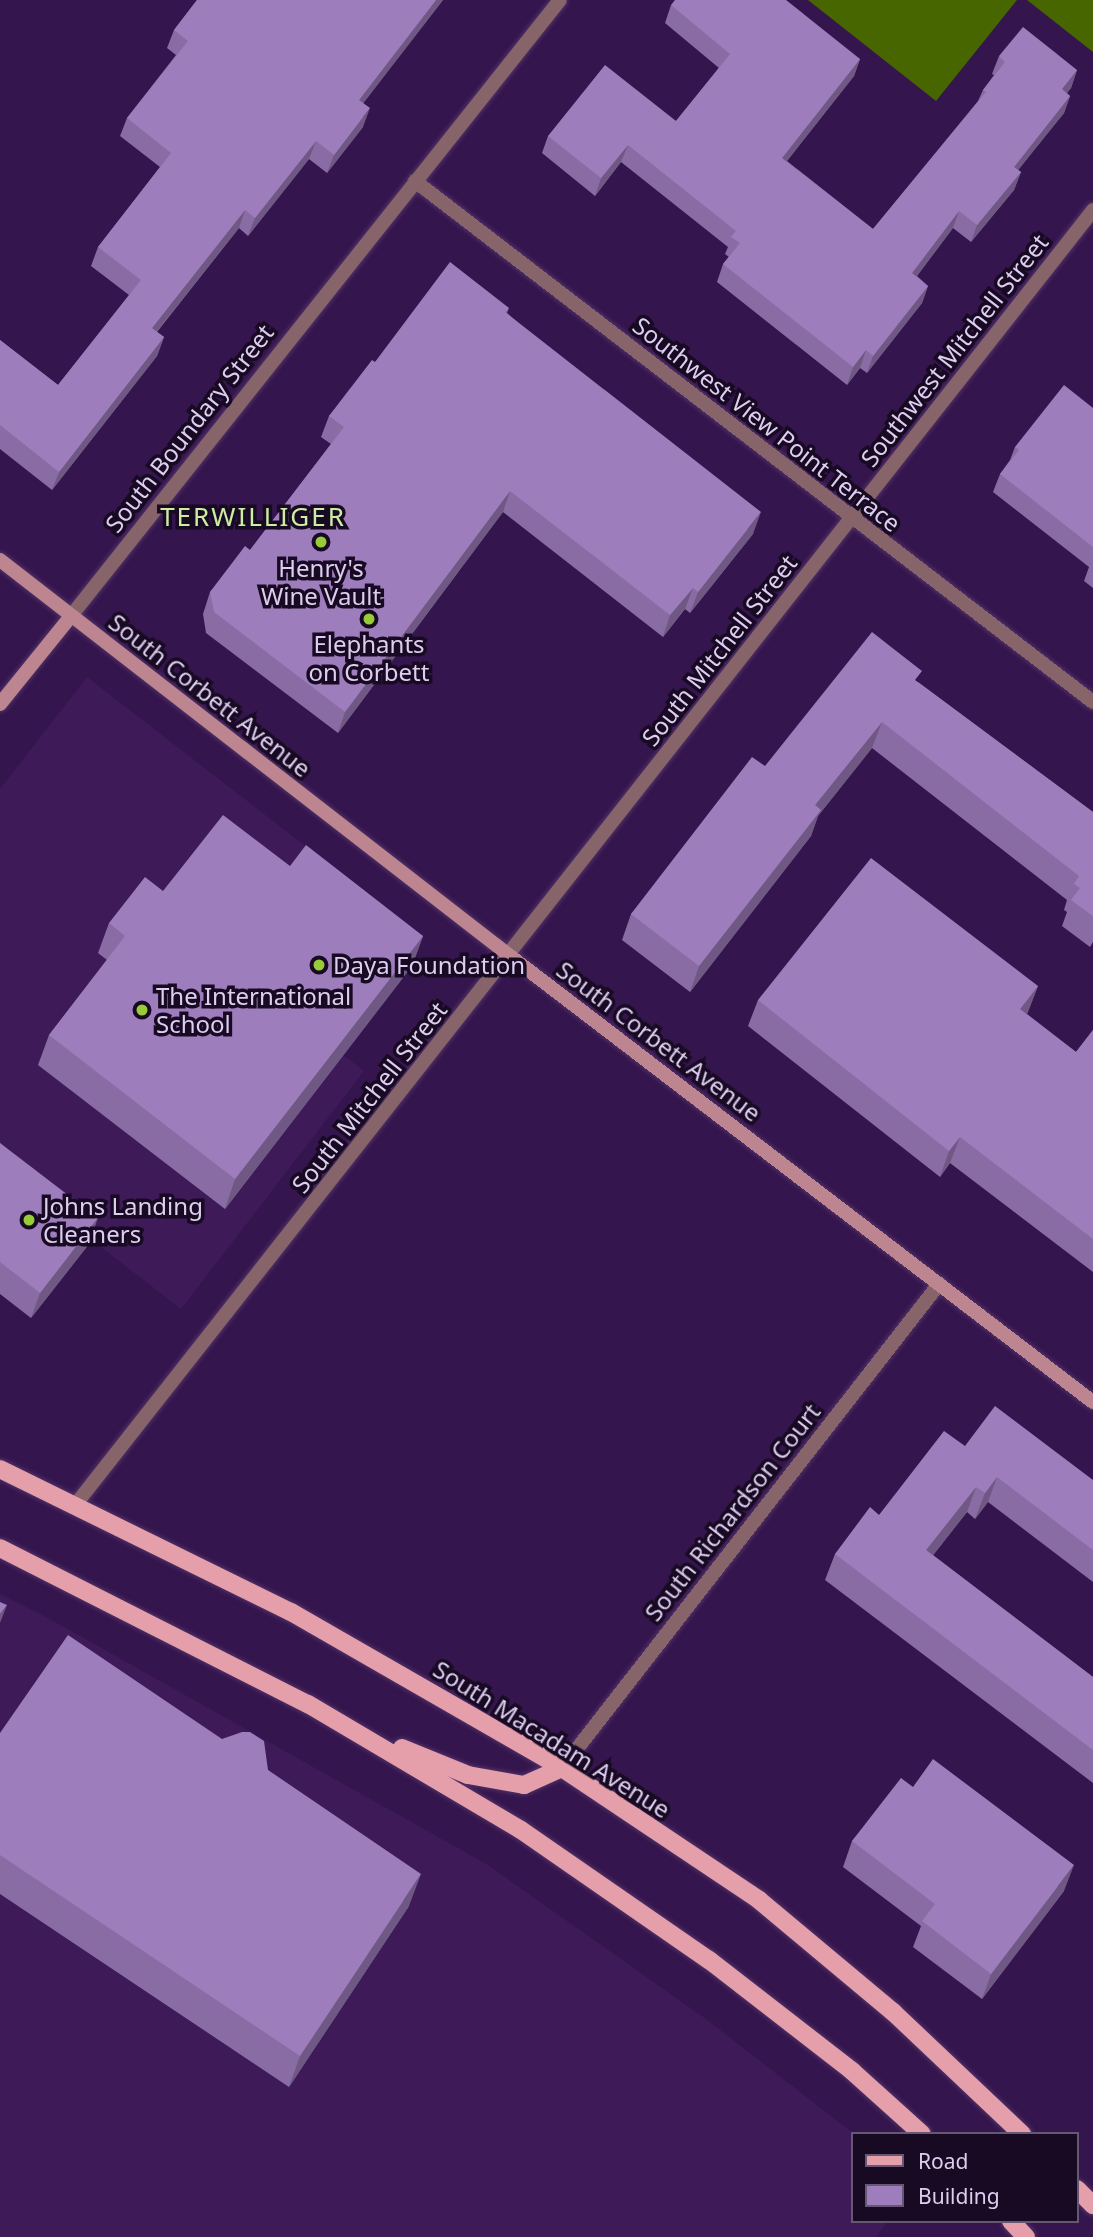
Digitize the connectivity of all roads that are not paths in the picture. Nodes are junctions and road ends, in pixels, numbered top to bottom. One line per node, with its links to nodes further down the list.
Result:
1 (560, 0): 2 (street, South Boundary Street)
2 (415, 181): 4 (street, Southwest View Point Terrace); 6 (street, South Boundary Street)
3 (1093, 211): 4 (street, Southwest Mitchell Street)
4 (851, 517): 7 (street, Southwest View Point Terrace); 9 (street, South Mitchell Street)
5 (0, 560): 6 (street, South Corbett Avenue)
6 (71, 616): 8 (street, South Boundary Street); 9 (street, South Corbett Avenue)
7 (1093, 702)
8 (0, 705)
9 (510, 956): 10 (street, South Corbett Avenue); 13 (street, South Mitchell Street)
10 (939, 1284): 11 (street, South Corbett Avenue); 16 (street, South Richardson Court)
11 (1093, 1402)
12 (0, 1469): 13 (main road, South Macadam Avenue)
13 (76, 1504): 16 (main road, South Macadam Avenue)
14 (0, 1548): 15 (main road)
15 (341, 1723): 16 (main road); 17 (main road)
16 (562, 1768): 18 (main road, South Macadam Avenue)
17 (920, 2132)
18 (1021, 2132)
19 (1079, 2191): 20 (main road)
20 (1093, 2205)
21 (1013, 2223): 22 (main road)
22 (1026, 2237)

